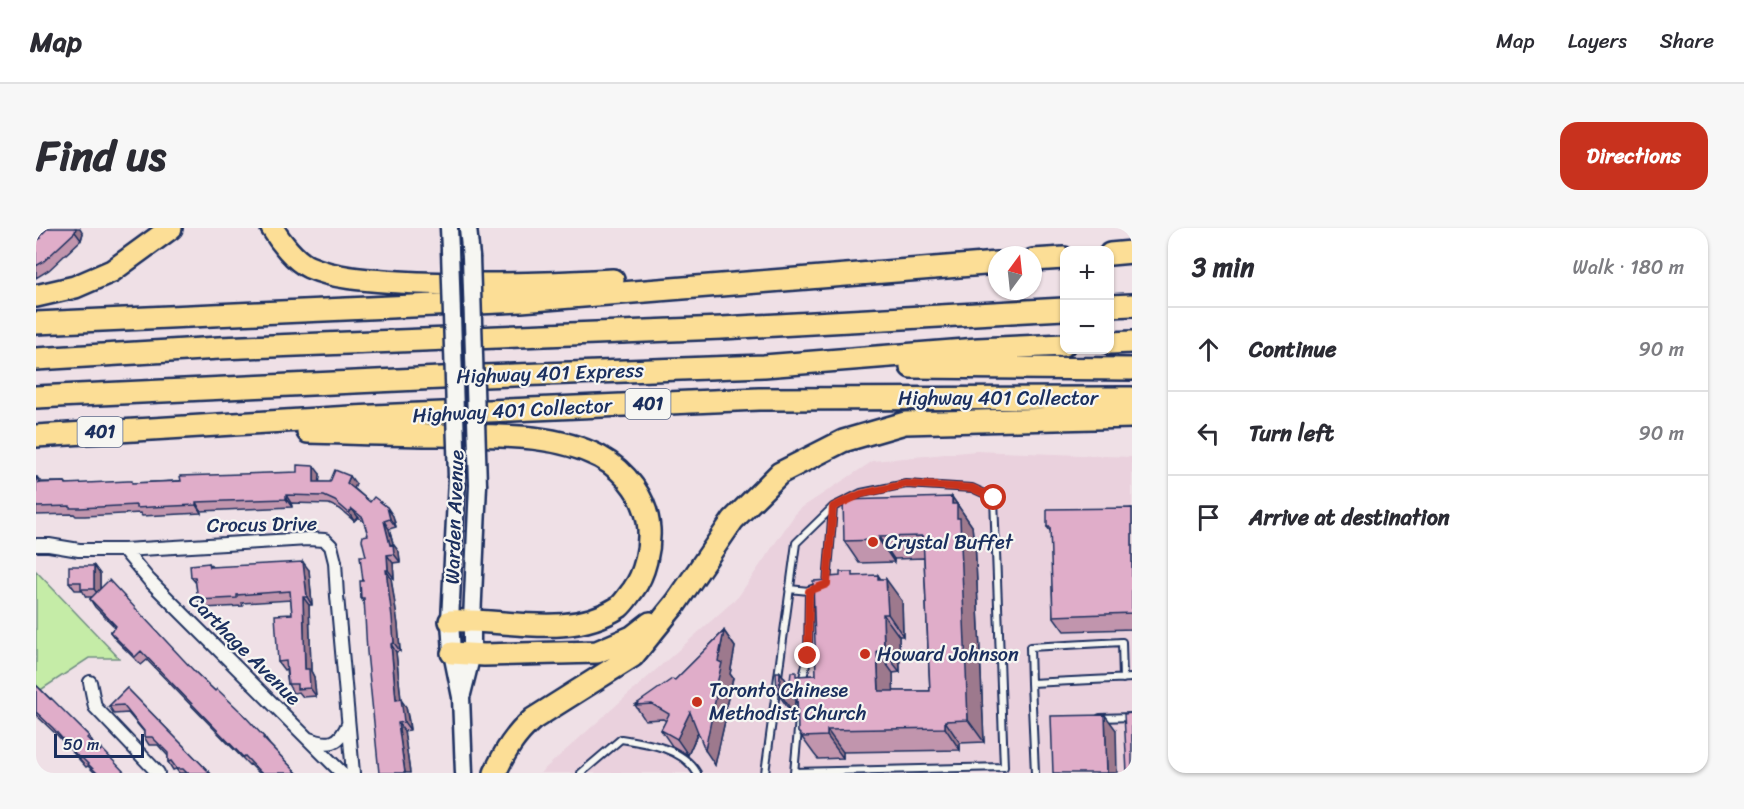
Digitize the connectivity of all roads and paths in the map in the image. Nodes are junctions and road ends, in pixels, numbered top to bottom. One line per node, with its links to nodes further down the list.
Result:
1 (171, 228): 11 (highway)
2 (272, 228): 10 (highway)
3 (449, 228): 36 (main road, Warden Avenue, bridge)
4 (468, 228): 35 (main road, Warden Avenue, bridge)
5 (1132, 252): 6 (highway)
6 (1114, 254)
7 (1060, 258): 8 (highway)
8 (1042, 259)
9 (988, 264): 10 (highway)
10 (802, 280): 15 (highway)
11 (36, 296)
12 (1132, 305): 13 (highway)
13 (1114, 306)
14 (1060, 309): 19 (highway, Highway 401 Express)
15 (36, 323)
16 (1132, 342): 17 (highway)
17 (1114, 343)
18 (1060, 345): 20 (highway, Highway 401 Express / 401)
19 (36, 358)
20 (764, 366): 21 (highway); 22 (highway, Highway 401 Express / 401)
21 (1132, 369)
22 (36, 397)
23 (1132, 398): 25 (highway, Highway 401 Collector / 401)
24 (1132, 417): 34 (highway)
25 (164, 429): 26 (highway, Highway 401 Collector / 401); 35 (highway)
26 (36, 435)
27 (833, 507): 30 (lane); 32 (lane); 61 (lane)
28 (36, 545): 29 (street, Crocus Drive)
29 (124, 550): 50 (street, Crocus Drive); 52 (street, Carthage Avenue)
30 (828, 578): 31 (lane); 33 (lane)
31 (839, 578)
32 (789, 589): 33 (lane); 40 (lane)
33 (809, 591): 43 (lane)
34 (676, 603): 37 (highway); 57 (highway)
35 (472, 620): 36 (highway); 37 (main road, Warden Avenue)
36 (450, 621): 37 (main road, Warden Avenue)
37 (462, 654): 56 (main road, Warden Avenue)
38 (1132, 678): 39 (lane)
39 (1123, 679): 45 (lane); 45 (lane)
40 (777, 680): 41 (lane); 60 (lane)
41 (786, 680)
42 (794, 680): 43 (lane)
43 (802, 680): 46 (lane)
44 (90, 682): 53 (street)
45 (1031, 683): 62 (lane)
46 (801, 691)
47 (799, 714): 61 (lane)
48 (1128, 717): 49 (lane); 51 (lane)
49 (1090, 719)
50 (348, 723): 52 (street); 55 (street, Crocus Drive)
51 (1125, 729)
52 (305, 738): 54 (street, Carthage Avenue)
53 (158, 773)
54 (342, 773)
55 (353, 773)
56 (464, 773)
57 (495, 773)
58 (581, 773): 59 (lane)
59 (698, 773)
60 (765, 773)
61 (794, 773)
62 (1035, 773)

